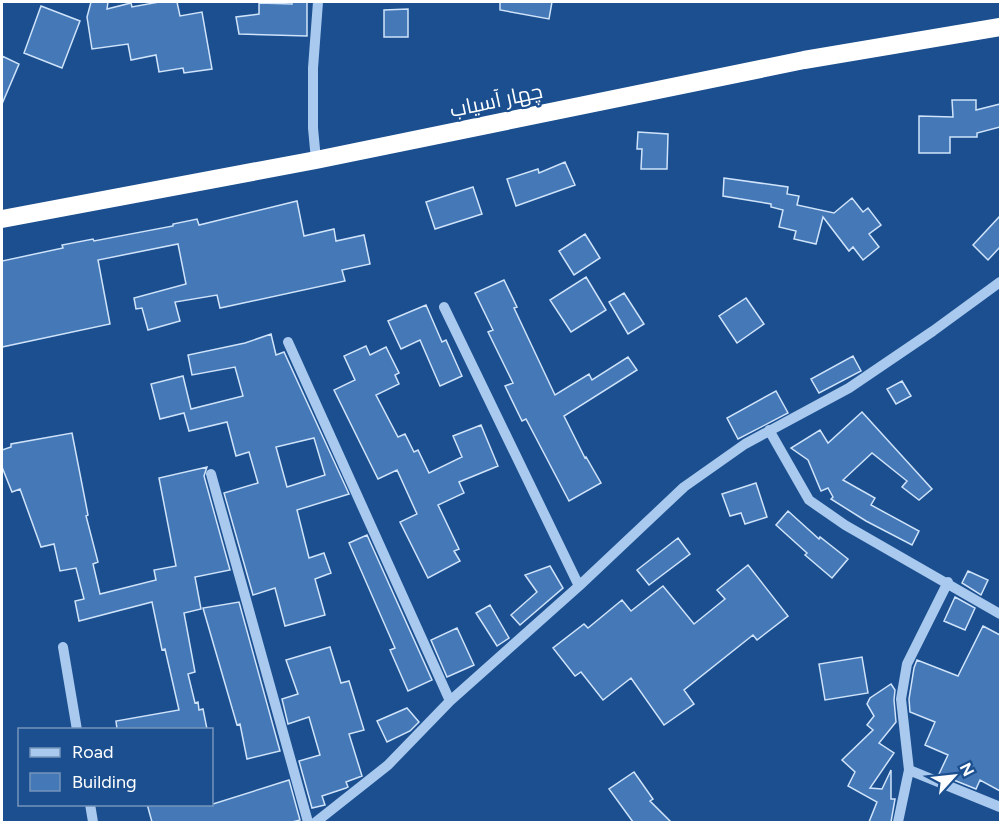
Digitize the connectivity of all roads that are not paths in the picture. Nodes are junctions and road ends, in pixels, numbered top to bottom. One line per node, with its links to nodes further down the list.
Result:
1 (318, 2): 3 (street)
2 (1000, 27): 3 (highway, چهار آسیاب)
3 (316, 160): 4 (highway, چهار آسیاب)
4 (2, 219)
5 (1000, 282): 8 (street)
6 (444, 307): 11 (street)
7 (288, 342): 14 (street)
8 (769, 430): 10 (street); 11 (street)
9 (211, 474): 20 (street)
10 (948, 582): 12 (street); 16 (street)
11 (579, 586): 14 (street)
12 (1000, 614)
13 (63, 647): 15 (street)
14 (450, 701): 21 (street)
15 (77, 728)
16 (909, 770): 18 (street); 22 (street)
17 (90, 806): 19 (street)
18 (1000, 807)
19 (93, 822)
20 (309, 822)
21 (316, 822)
22 (898, 822)

